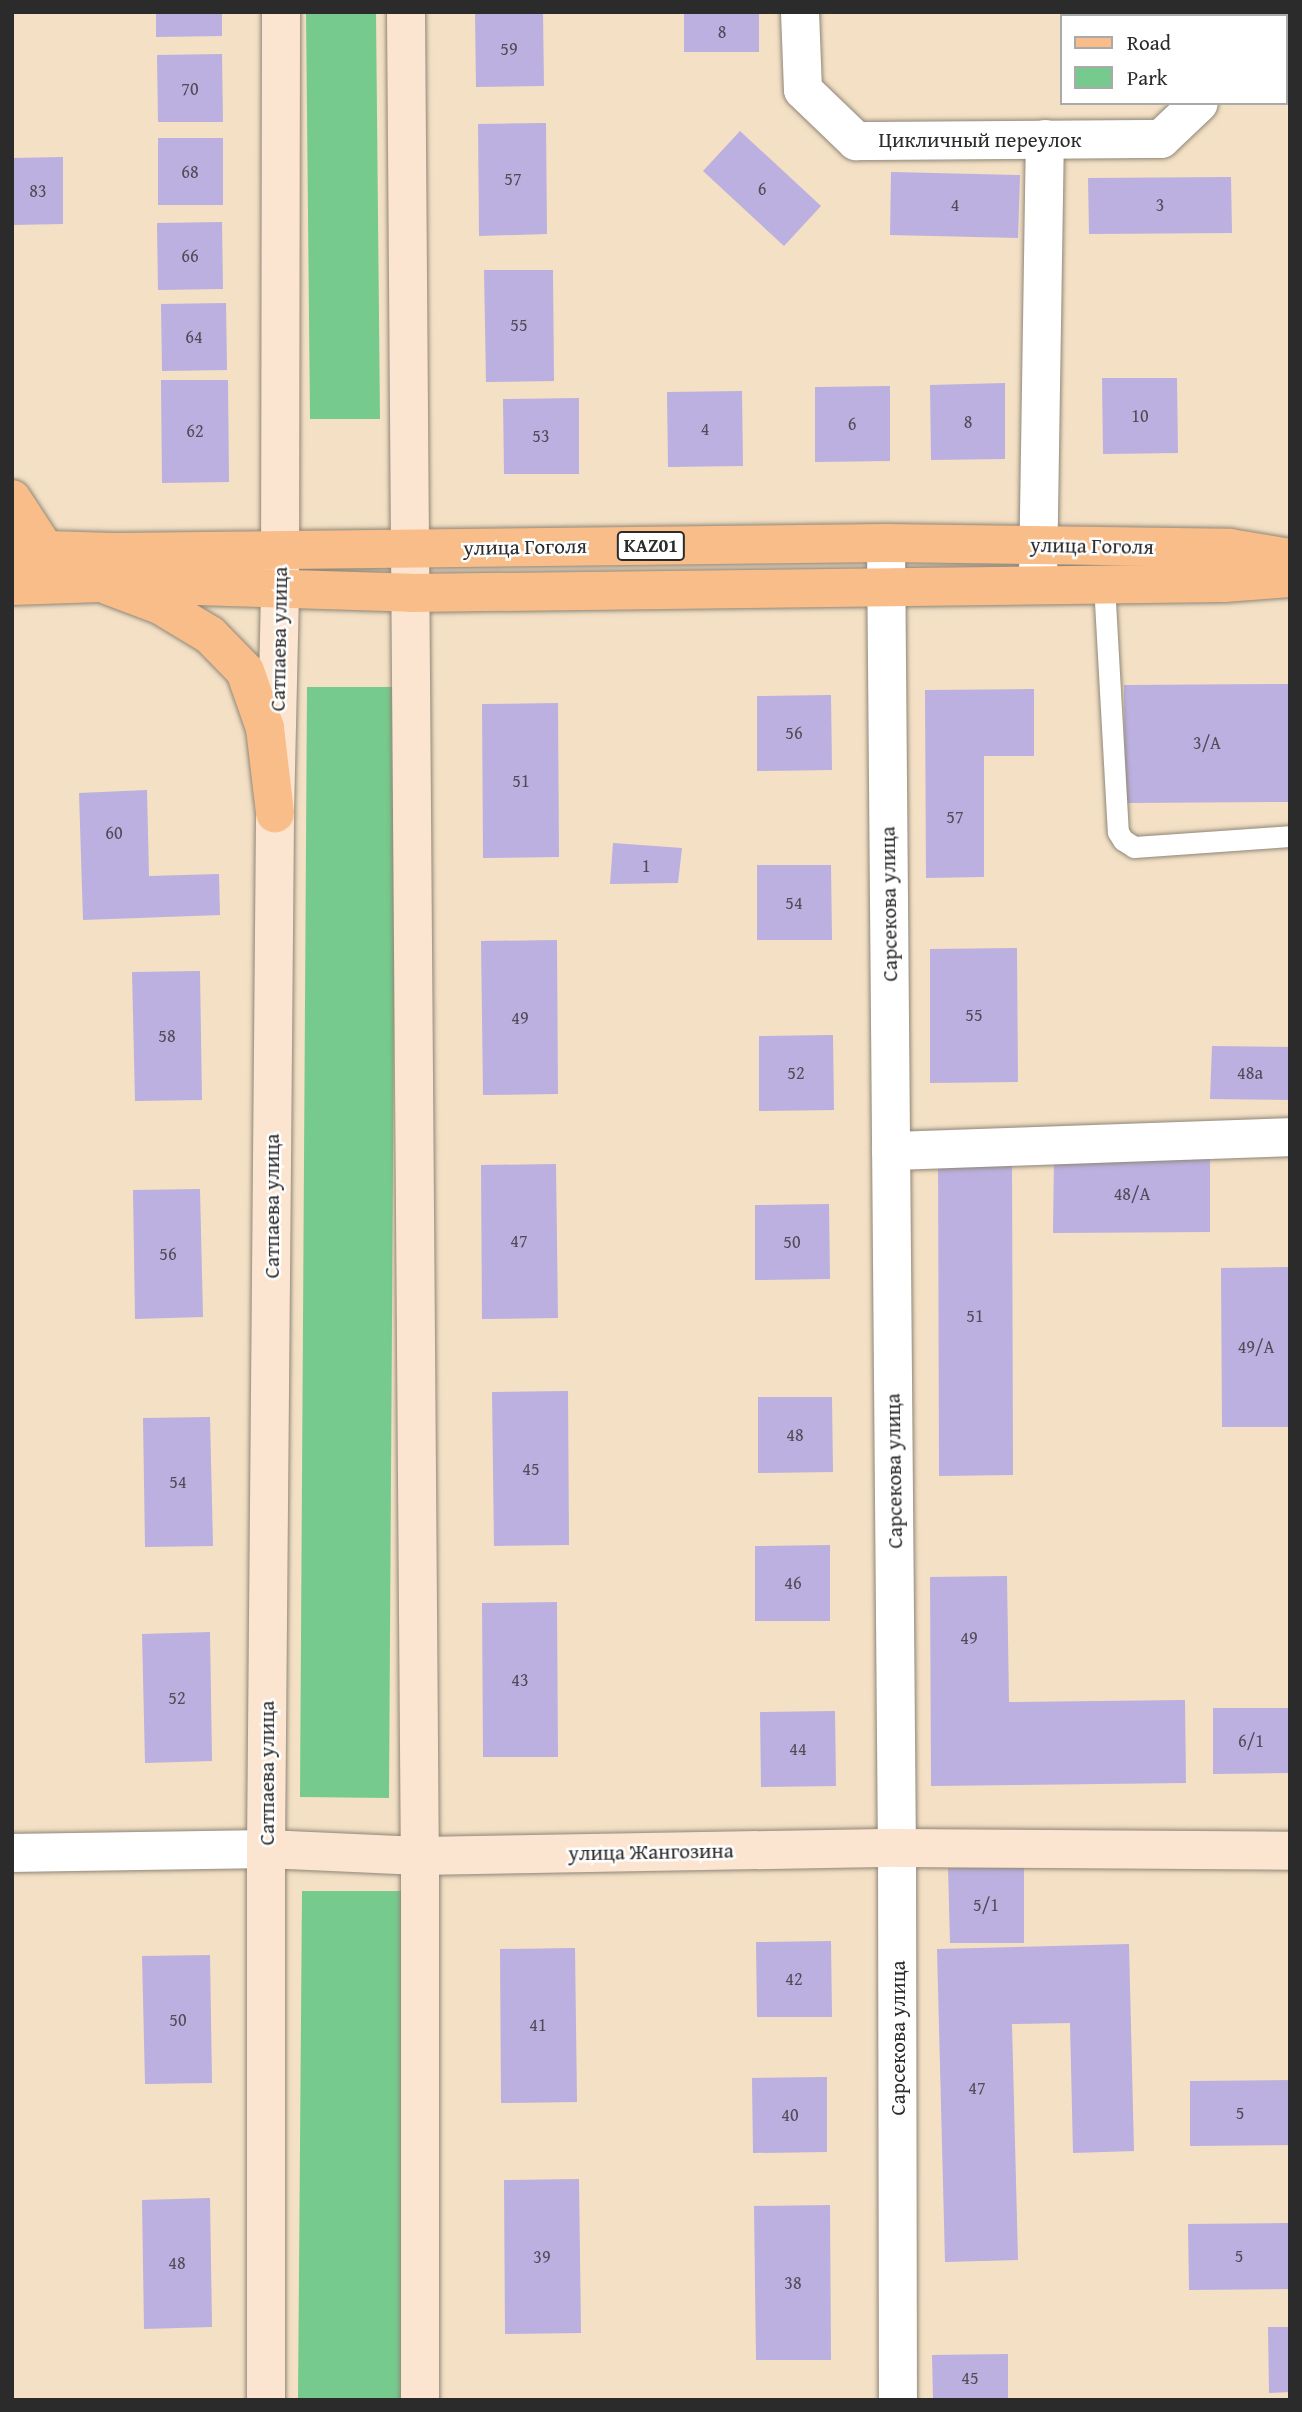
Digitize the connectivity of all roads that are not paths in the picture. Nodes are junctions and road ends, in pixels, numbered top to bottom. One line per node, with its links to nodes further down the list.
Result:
1 (281, 12): 11 (main road, Сатпаева улица)
2 (406, 12): 9 (main road)
3 (800, 12): 5 (street, Цикличный переулок)
4 (1197, 105): 5 (street, Цикличный переулок)
5 (1045, 139): 8 (street)
6 (12, 499): 10 (main road)
7 (886, 543): 8 (main road, улица Гоголя / KАZ01); 9 (main road, улица Гоголя / KАZ01); 18 (street, Сарсекова улица)
8 (1038, 545): 12 (main road, улица Гоголя / KАZ01); 16 (street)
9 (411, 548): 11 (main road, улица Гоголя / KАZ01); 20 (main road)
10 (28, 549): 11 (main road, улица Гоголя / KАZ01); 14 (main road)
11 (280, 549): 19 (main road, Сатпаева улица)
12 (1290, 558)
13 (1290, 578): 15 (main road, улица Гоголя / KАZ01)
14 (89, 583): 17 (main road, улица Гоголя / KАZ01); 19 (main road, улица Гоголя / KАZ01); 21 (main road)
15 (1104, 584): 16 (main road, улица Гоголя / KАZ01); 22 (lane)
16 (1038, 585): 18 (main road, улица Гоголя / KАZ01)
17 (12, 586)
18 (886, 587): 20 (main road, улица Гоголя / KАZ01); 24 (street, Сарсекова улица)
19 (280, 591): 20 (main road, улица Гоголя / KАZ01); 21 (main road, Сатпаева улица)
20 (411, 593): 29 (main road)
21 (275, 813): 26 (main road, Сатпаева улица)
22 (1290, 836)
23 (1290, 1137): 24 (street)
24 (891, 1152): 25 (street, Сарсекова улица)
25 (897, 1848): 27 (main road, улица Жангозина); 29 (main road, улица Жангозина); 32 (street, Сарсекова улица)
26 (266, 1849): 28 (street, улица Жангозина); 29 (main road, улица Жангозина); 30 (main road, Сатпаева улица)
27 (1290, 1851)
28 (12, 1853)
29 (420, 1856): 31 (main road)
30 (266, 2400)
31 (420, 2400)
32 (898, 2400)

